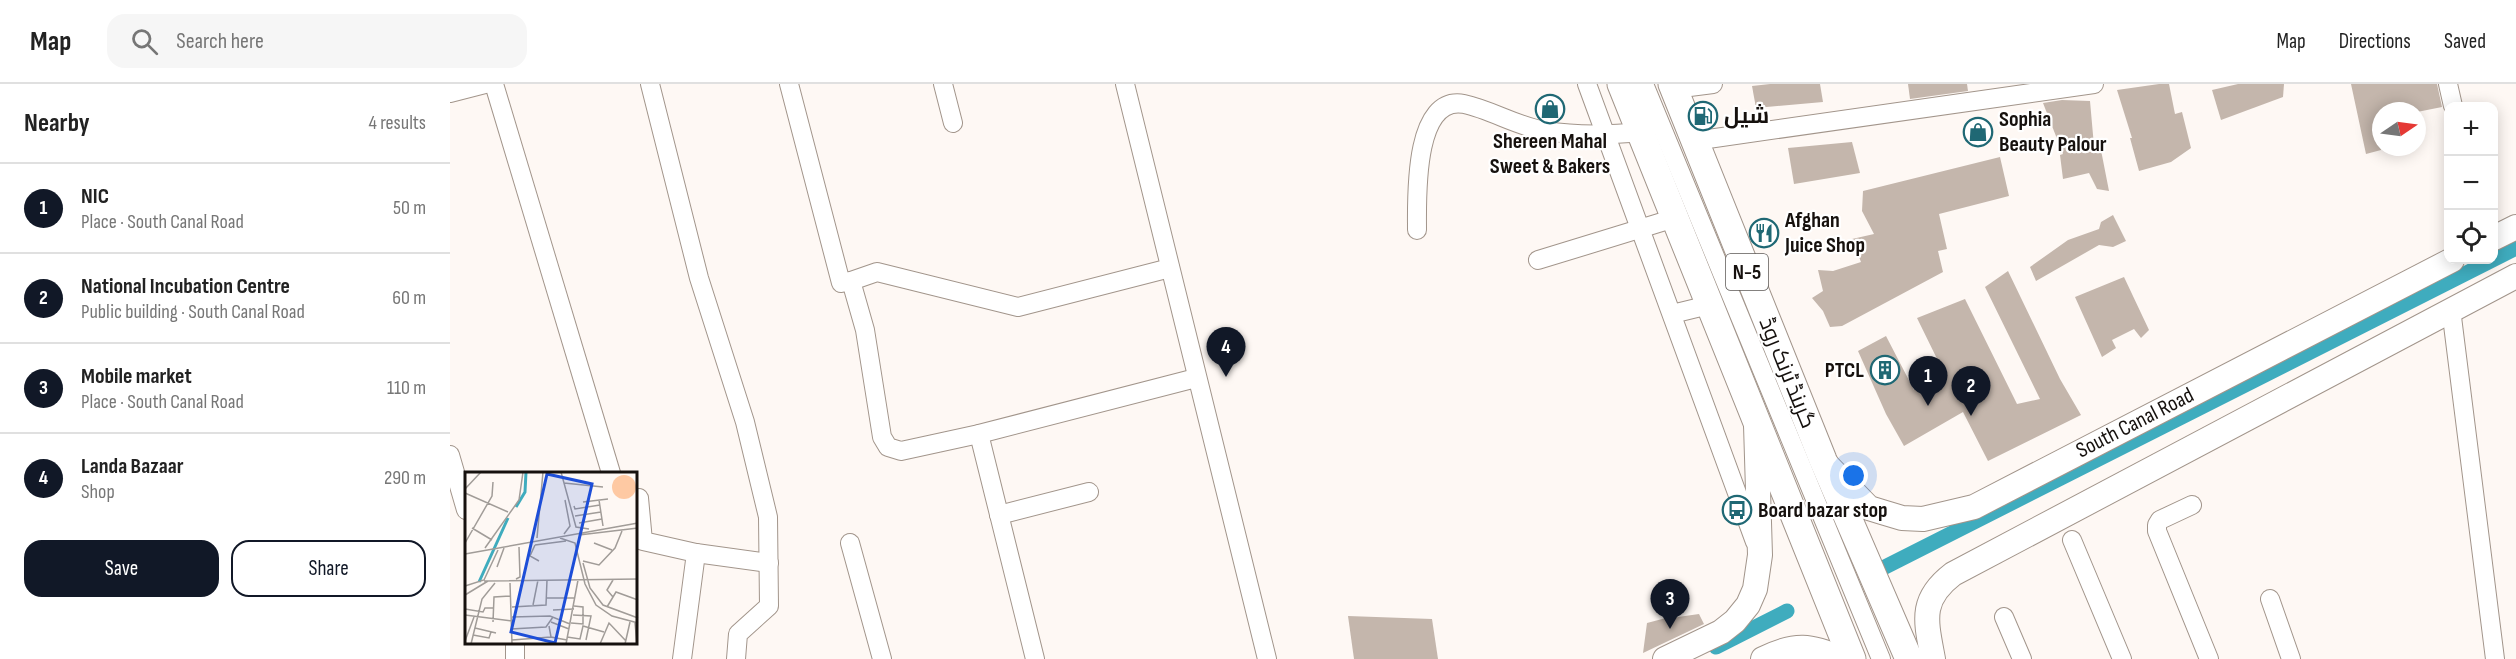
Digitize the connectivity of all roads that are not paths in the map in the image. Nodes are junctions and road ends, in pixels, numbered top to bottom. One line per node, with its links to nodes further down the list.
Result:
1 (485, 84): 14 (street)
2 (494, 84): 38 (street)
3 (650, 84): 49 (street)
4 (789, 84): 29 (street)
5 (943, 84): 16 (street)
6 (1125, 84): 27 (street)
7 (1587, 84): 18 (street)
8 (1621, 84): 17 (highway, N-5)
9 (1713, 84): 12 (street)
10 (2094, 84): 13 (street)
11 (2448, 84): 15 (street)
12 (1659, 87): 19 (highway, گرینڈ ٹرنک روڈ / N-5); 62 (street)
13 (2006, 91): 19 (street)
14 (450, 93)
15 (2452, 102)
16 (953, 123)
17 (1642, 132): 18 (street); 20 (highway, N-5)
18 (1606, 135): 22 (street); 23 (street)
19 (1694, 141): 37 (highway, گرینڈ ٹرنک روڈ / N-5)
20 (1675, 218): 22 (street); 30 (highway, N-5)
21 (2516, 226): 24 (main road)
22 (1640, 228): 25 (street); 32 (street)
23 (1417, 230)
24 (2498, 235)
25 (1538, 260)
26 (2444, 264): 37 (main road, South Canal Road)
27 (1170, 268): 29 (street); 33 (street)
28 (2516, 276): 31 (main road)
29 (851, 281): 35 (street)
30 (1708, 306): 32 (street); 34 (highway, N-5)
31 (2451, 309): 64 (main road); 69 (street)
32 (1672, 314): 48 (street)
33 (1196, 378): 35 (street); 59 (street)
34 (1756, 425): 48 (main road); 53 (highway, N-5)
35 (979, 435): 43 (street)
36 (450, 455): 42 (street)
37 (1822, 460): 63 (highway, گرینڈ ٹرنک روڈ / N-5)
38 (611, 472)
39 (1089, 492): 43 (street)
40 (638, 498): 45 (street)
41 (2192, 505): 67 (street)
42 (465, 507)
43 (999, 515): 58 (street)
44 (2072, 540): 66 (street)
45 (640, 543): 47 (street)
46 (850, 543): 57 (street)
47 (696, 553): 49 (street); 55 (street)
48 (1760, 555): 60 (main road)
49 (769, 563): 56 (street)
50 (2270, 598): 68 (street)
51 (2004, 617): 65 (street)
52 (515, 644): 54 (street)
53 (1842, 658): 61 (main road)
54 (516, 659)
55 (682, 659)
56 (736, 659)
57 (882, 659)
58 (1035, 659)
59 (1267, 659)
60 (1665, 659)
61 (1763, 659)
62 (1881, 659)
63 (1909, 659)
64 (1933, 659)
65 (2022, 659)
66 (2122, 659)
67 (2209, 659)
68 (2291, 659)
69 (2495, 659)

